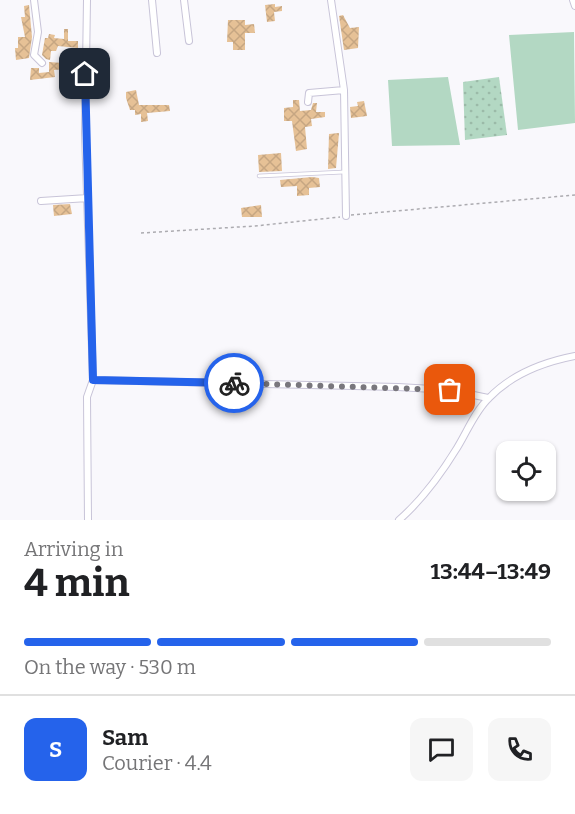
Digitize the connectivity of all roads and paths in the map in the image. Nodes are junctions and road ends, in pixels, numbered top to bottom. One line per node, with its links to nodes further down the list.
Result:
1 (34, 0): 10 (street)
2 (87, 0): 16 (street)
3 (152, 0): 9 (street)
4 (184, 0): 8 (street)
5 (331, 0): 11 (street)
6 (573, 0): 7 (street)
7 (575, 6)
8 (189, 41)
9 (157, 53)
10 (42, 63)
11 (344, 90): 12 (street); 13 (street)
12 (308, 102)
13 (346, 172): 14 (lane); 18 (street)
14 (259, 176)
15 (575, 195): 18 (path)
16 (88, 198): 17 (street); 21 (street)
17 (41, 201)
18 (346, 216): 19 (path)
19 (141, 233)
20 (575, 356): 22 (street)
21 (93, 380): 22 (street); 24 (street)
22 (489, 398): 23 (street)
23 (400, 519)
24 (88, 520)

